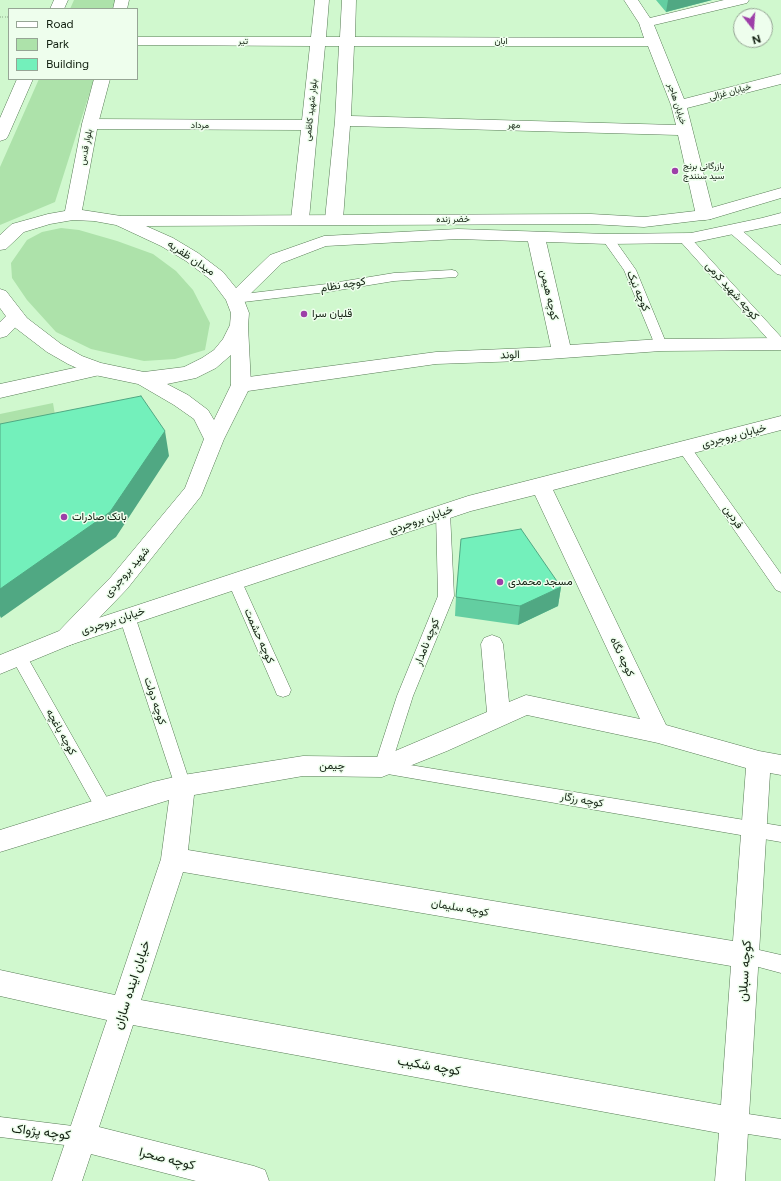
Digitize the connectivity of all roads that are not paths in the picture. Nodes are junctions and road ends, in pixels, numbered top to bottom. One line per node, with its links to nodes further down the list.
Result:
1 (322, 0): 6 (street, بلوار شهید کاظمی)
2 (349, 0): 8 (street)
3 (631, 0): 5 (street, خیابان هاجر)
4 (742, 0): 5 (street)
5 (646, 23): 9 (street, خیابان هاجر)
6 (318, 40): 7 (street, تیر); 8 (street, تیر); 16 (street, بلوار شهید کاظمی)
7 (138, 41)
8 (348, 41): 9 (street, ابان); 14 (street)
9 (654, 42): 13 (street, خیابان هاجر)
10 (781, 79): 13 (street, خیابان غزالی)
11 (25, 80): 18 (street)
12 (102, 80): 15 (street, بلوار قدس)
13 (679, 105): 17 (street, خیابان هاجر)
14 (343, 121): 17 (street, مهر); 24 (street)
15 (90, 124): 16 (street, مرداد); 21 (street, بلوار قدس)
16 (310, 125): 23 (street, بلوار شهید کاظمی)
17 (685, 130): 20 (street, خیابان هاجر)
18 (0, 136)
19 (781, 193): 20 (street, خضر زنده)
20 (705, 215): 24 (street, خضر زنده)
21 (73, 216): 25 (street, میدان ظفریه); 30 (street, میدان ظفریه)
22 (781, 218): 26 (street, خضر زنده)
23 (300, 219): 24 (street, خضر زنده); 25 (street, خضر زنده)
24 (334, 219)
25 (120, 221): 34 (street, میدان ظفریه)
26 (733, 229): 28 (street, خضر زنده); 31 (lane)
27 (536, 237): 29 (street, خضر زنده); 34 (street, خضر زنده); 40 (street, کوچه هیمن)
28 (684, 238): 29 (street, خضر زنده); 38 (lane, کوچه شهید کرمی)
29 (608, 239): 39 (lane, کوچه نیک)
30 (0, 245)
31 (781, 271)
32 (452, 274): 34 (lane, کوچه نظام)
33 (0, 295): 35 (street, میدان ظفریه)
34 (235, 299): 36 (street, میدان ظفریه)
35 (10, 313): 37 (street); 41 (street, میدان ظفریه)
36 (238, 325): 42 (street, میدان ظفریه); 43 (street)
37 (0, 332)
38 (781, 344): 39 (street, الوند)
39 (661, 346): 40 (street, الوند)
40 (562, 352): 43 (street, الوند)
41 (97, 369): 42 (street, میدان ظفریه); 44 (street)
42 (144, 379): 46 (street)
43 (241, 385): 46 (street, شهید بروجردی)
44 (0, 391)
45 (781, 423): 47 (street, خیابان بروجردی)
46 (214, 439): 53 (street, شهید بروجردی)
47 (686, 449): 48 (street, خیابان بروجردی); 51 (lane, فردین)
48 (541, 486): 49 (street, خیابان بروجردی); 58 (street, کوچه نگاه)
49 (443, 513): 50 (street, خیابان بروجردی); 60 (lane, کوچه نامدار)
50 (235, 582): 52 (street, خیابان بروجردی); 56 (lane, کوچه حشمت)
51 (781, 586)
52 (127, 616): 53 (street, خیابان بروجردی); 61 (lane, کوچه دولت)
53 (67, 637): 55 (street, شهید بروجردی)
54 (492, 644): 57 (street)
55 (9, 661): 62 (lane, کوچه باغچه)
56 (283, 690)
57 (499, 717): 58 (street, چیمن); 60 (street, چیمن)
58 (658, 733): 59 (street)
59 (770, 763): 63 (street, کوچه سبلان)
60 (382, 767): 61 (street, چیمن); 63 (lane, کوچه رزگار)
61 (183, 786): 62 (street, چیمن); 66 (street, خیابان اینده سازان)
62 (104, 808): 65 (street, چیمن)
63 (755, 830): 64 (lane, کوچه رزگار); 67 (street, کوچه سبلان)
64 (781, 834)
65 (0, 841)
66 (174, 859): 67 (street, کوچه سلیمان); 70 (street, خیابان اینده سازان)
67 (746, 956): 68 (lane); 71 (street, کوچه سبلان)
68 (781, 964)
69 (0, 983): 70 (street, کوچه شکیب)
70 (124, 1010): 71 (street, کوچه شکیب); 74 (street, خیابان اینده سازان)
71 (734, 1122): 73 (lane); 77 (street, کوچه سبلان)
72 (0, 1127): 74 (lane, کوچه پژواک)
73 (781, 1129)
74 (81, 1137): 75 (street, خیابان اینده سازان); 76 (street, کوچه صحرا)
75 (67, 1181)
76 (254, 1181)
77 (730, 1181)

